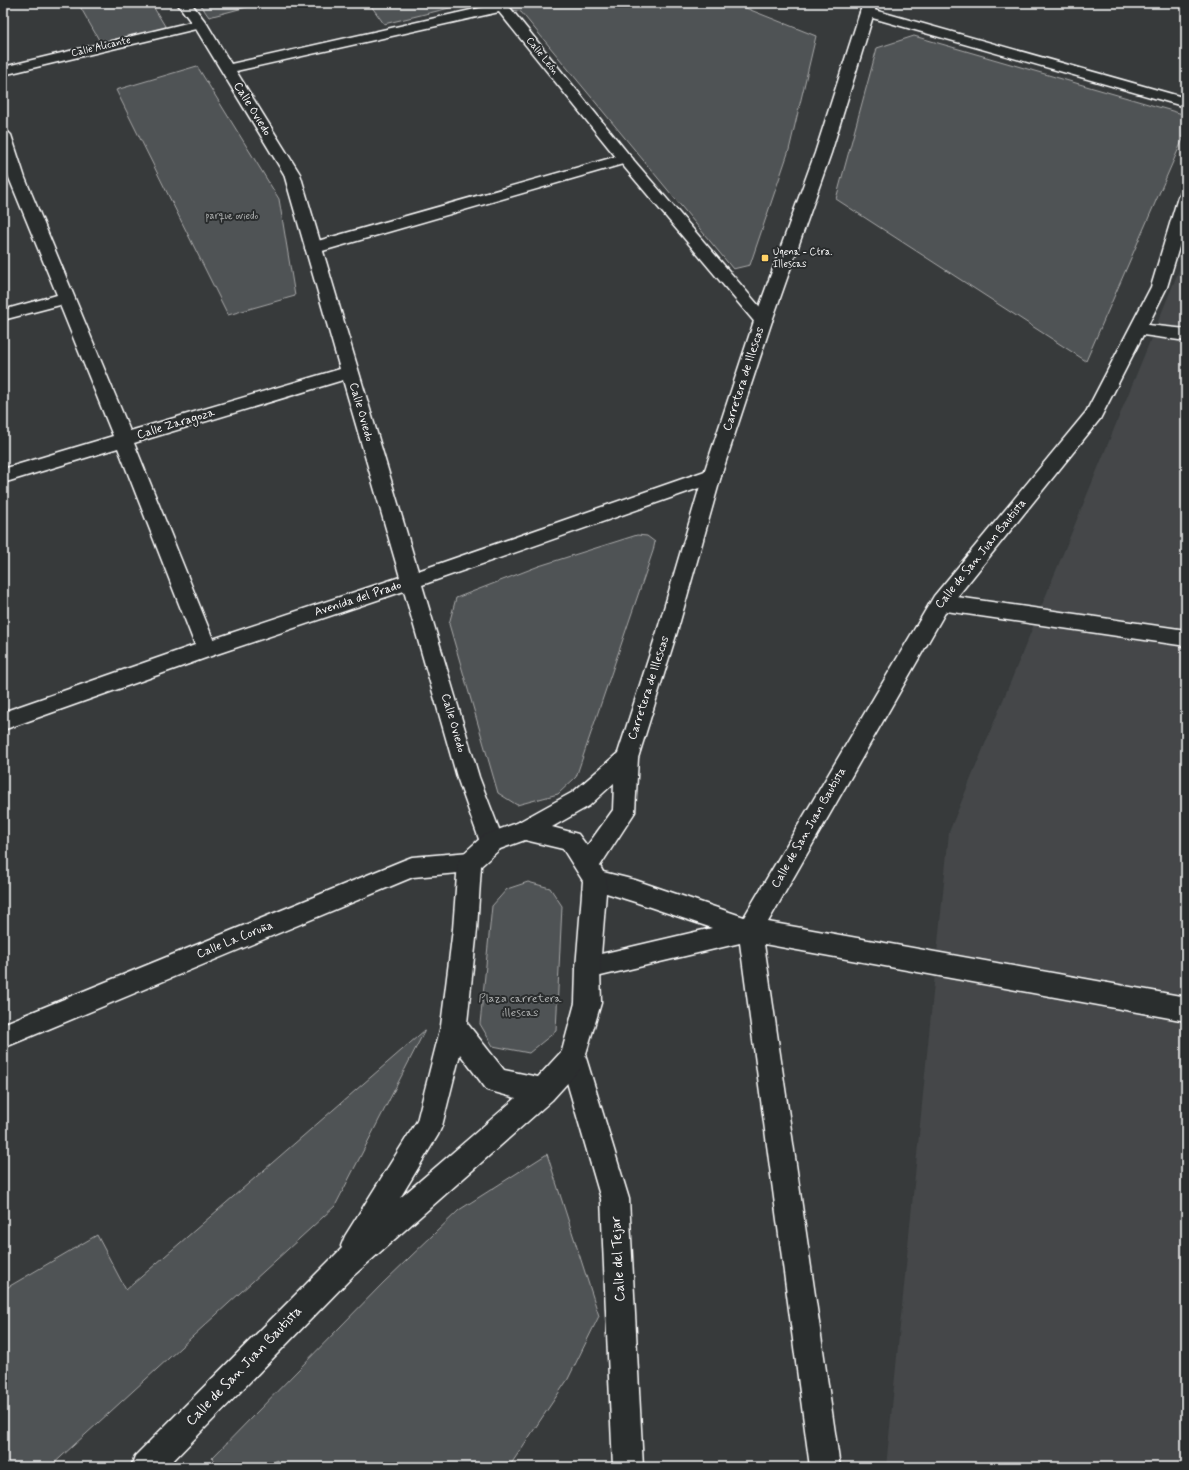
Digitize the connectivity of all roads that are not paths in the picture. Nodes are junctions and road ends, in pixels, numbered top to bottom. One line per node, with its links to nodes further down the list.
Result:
1 (184, 3): 3 (street, Calle Oviedo)
2 (869, 8): 6 (street); 14 (street, Carretera de Illescas)
3 (200, 24): 4 (street, Calle Oviedo); 5 (street, Calle Alicante)
4 (227, 69): 8 (street, Calle León); 11 (street, Calle Oviedo)
5 (3, 71)
6 (1186, 103)
7 (3, 135): 9 (street)
8 (625, 159): 11 (street); 14 (street, Calle León)
9 (10, 180): 12 (street)
10 (1186, 197): 15 (street, Calle de San Juan Bautista)
11 (313, 248): 17 (street, Calle Oviedo)
12 (67, 298): 13 (street); 18 (street)
13 (3, 315)
14 (763, 321): 20 (street, Carretera de Illescas)
15 (1138, 329): 16 (street); 22 (street, Calle de San Juan Bautista)
16 (1186, 335)
17 (349, 372): 18 (street, Calle Zaragoza); 21 (street, Calle Oviedo)
18 (124, 440): 19 (street, Calle Zaragoza); 24 (street)
19 (3, 476)
20 (712, 476): 21 (street, Avenida del Prado); 26 (street, Carretera de Illescas)
21 (411, 582): 24 (street, Avenida del Prado); 28 (street, Calle Oviedo)
22 (941, 602): 23 (street); 31 (street, Calle de San Juan Bautista)
23 (1186, 638)
24 (207, 649): 25 (street, Avenida del Prado)
25 (3, 721)
26 (627, 758): 27 (street, Carretera de Illescas); 30 (street, Carretera de Illescas)
27 (525, 830): 28 (street, Carretera de Illescas); 30 (street)
28 (492, 842): 29 (street)
29 (470, 862): 34 (street, Calle de San Juan Bautista); 35 (street, Calle La Coruña)
30 (591, 872): 31 (street); 32 (street)
31 (750, 930): 32 (street); 33 (street); 41 (street)
32 (588, 968): 36 (street)
33 (1186, 1009)
34 (454, 1026): 37 (street); 38 (street, Calle de San Juan Bautista)
35 (3, 1036)
36 (573, 1058): 37 (street, Calle de San Juan Bautista); 40 (street, Calle del Tejar)
37 (543, 1091): 38 (street, Calle de San Juan Bautista)
38 (343, 1266): 39 (street, Calle de San Juan Bautista)
39 (146, 1467)
40 (628, 1467)
41 (825, 1467)

